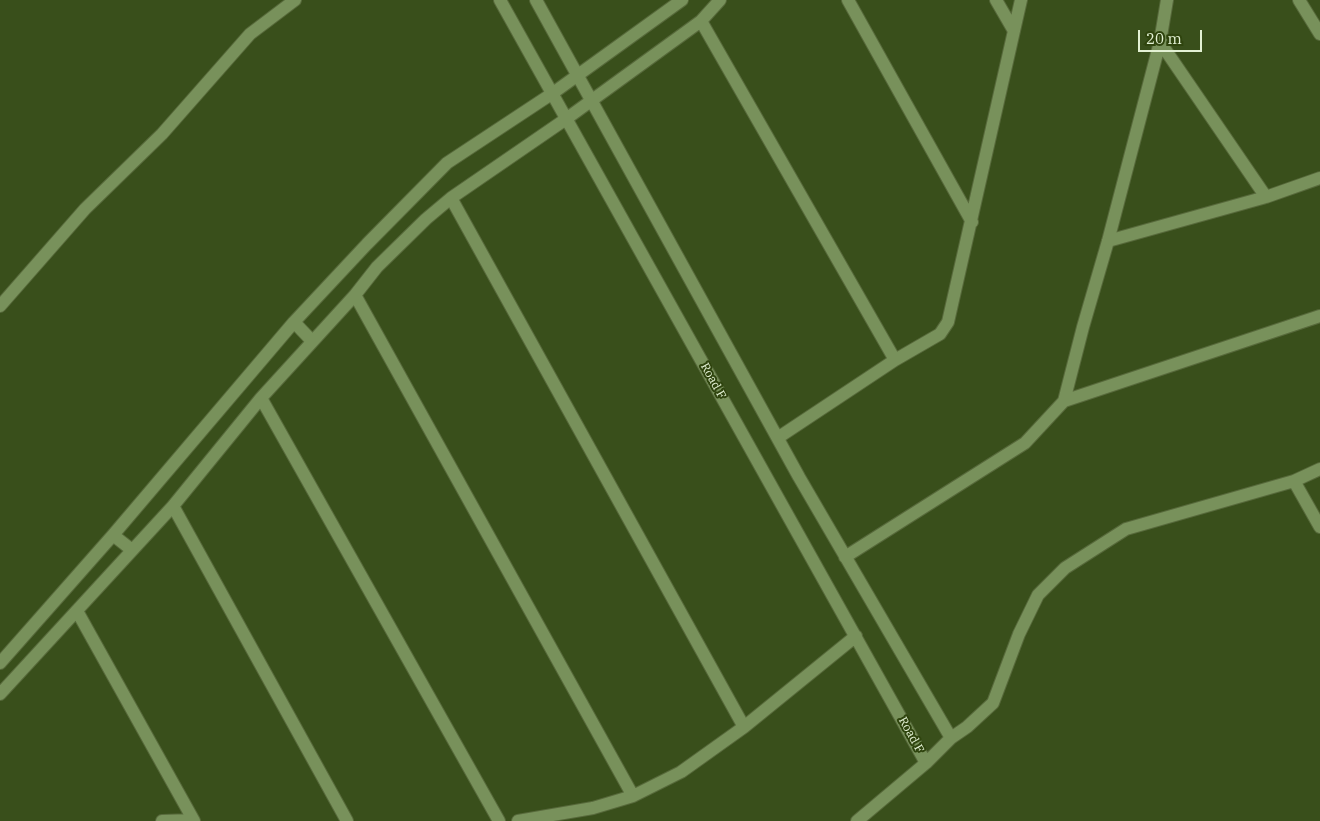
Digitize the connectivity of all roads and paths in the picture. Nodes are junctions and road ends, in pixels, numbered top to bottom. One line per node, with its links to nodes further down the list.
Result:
1 (295, 0): 25 (street)
2 (500, 0): 16 (street, Road F)
3 (536, 0): 15 (street)
4 (682, 0): 15 (street)
5 (720, 0): 11 (street)
6 (848, 0): 22 (street)
7 (996, 0): 12 (street)
8 (1021, 0): 12 (street)
9 (1168, 0): 14 (street)
10 (1299, 0): 13 (street)
11 (701, 21): 17 (street); 29 (street)
12 (1014, 31): 22 (street)
13 (1320, 34)
14 (1160, 42): 20 (street); 23 (street)
15 (577, 76): 16 (street); 17 (street)
16 (553, 93): 18 (street, Road F); 27 (street)
17 (591, 99): 18 (street); 32 (street)
18 (566, 119): 21 (street); 41 (street, Road F)
19 (1320, 178): 20 (street)
20 (1266, 197): 23 (street)
21 (451, 198): 24 (street); 44 (street)
22 (972, 222): 29 (street)
23 (1108, 241): 31 (street)
24 (355, 295): 28 (street); 47 (street)
25 (0, 306)
26 (1320, 316): 31 (street)
27 (294, 322): 28 (street); 37 (street)
28 (312, 341): 30 (street)
29 (895, 360): 32 (street)
30 (261, 398): 35 (street); 51 (street)
31 (1064, 401): 39 (street)
32 (779, 437): 39 (street)
33 (1320, 469): 34 (street)
34 (1294, 480): 36 (street); 45 (street)
35 (173, 506): 38 (street); 50 (street)
36 (1320, 526)
37 (112, 535): 38 (street); 42 (street)
38 (132, 550): 40 (street)
39 (846, 557): 45 (street)
40 (77, 611): 43 (street); 48 (street)
41 (856, 636): 44 (street); 46 (street, Road F)
42 (0, 663)
43 (0, 694)
44 (744, 727): 47 (street)
45 (950, 738): 46 (street)
46 (926, 763): 53 (street)
47 (634, 796): 52 (street)
48 (194, 820): 49 (street)
49 (162, 821)
50 (347, 821)
51 (499, 821)
52 (518, 821)
53 (857, 821)

